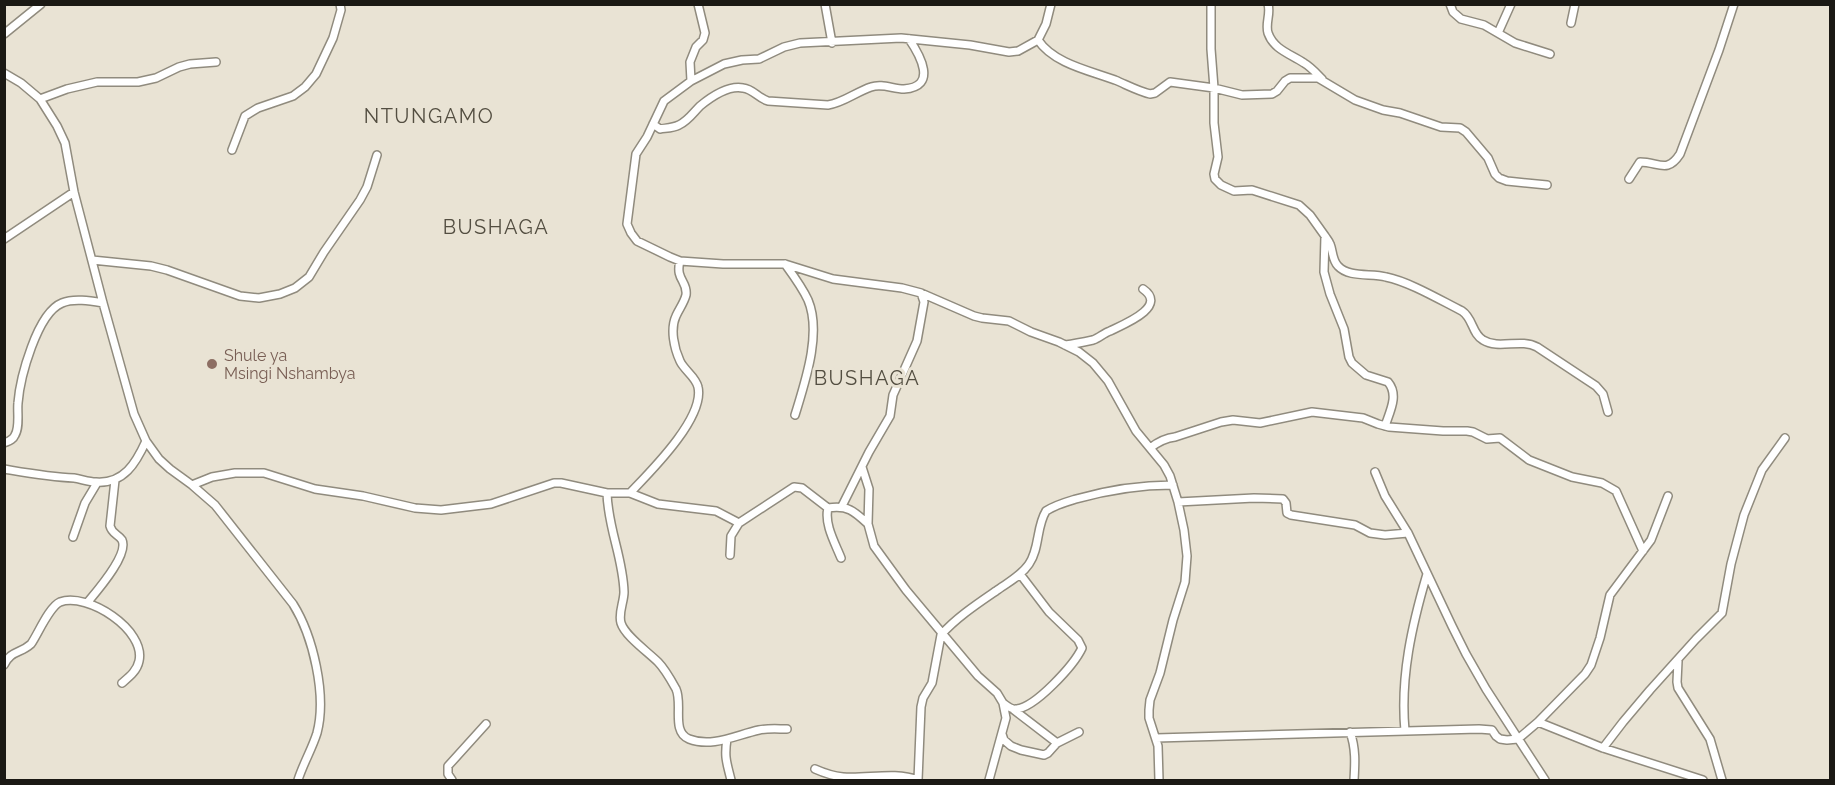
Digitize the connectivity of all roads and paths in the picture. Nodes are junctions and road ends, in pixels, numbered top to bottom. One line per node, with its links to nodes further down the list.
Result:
1 (41, 4): 14 (street)
2 (340, 4): 26 (street)
3 (698, 4): 21 (street)
4 (825, 4): 17 (street)
5 (1051, 4): 16 (street)
6 (1211, 4): 23 (street)
7 (1268, 4): 22 (street)
8 (1450, 4): 13 (street)
9 (1511, 4): 13 (street)
10 (1575, 4): 12 (street)
11 (1734, 4): 28 (street)
12 (1571, 22)
13 (1498, 33): 18 (street)
14 (4, 34)
15 (909, 39): 16 (street); 17 (street); 25 (street)
16 (1038, 40): 23 (street)
17 (832, 43): 21 (street)
18 (1550, 54)
19 (216, 62): 24 (street)
20 (4, 73): 24 (street)
21 (691, 81): 25 (street)
22 (1324, 81): 23 (street); 29 (street)
23 (1214, 88): 31 (street)
24 (40, 99): 30 (street)
25 (653, 124): 34 (street)
26 (232, 150)
27 (377, 155): 33 (street)
28 (1629, 179)
29 (1547, 185)
30 (74, 192): 32 (street); 33 (street)
31 (1325, 236): 40 (street); 42 (street)
32 (4, 239)
33 (92, 260): 38 (street)
34 (680, 261): 35 (street); 55 (street)
35 (785, 264): 37 (street); 41 (street)
36 (1143, 289): 39 (street)
37 (921, 293): 39 (street); 47 (street)
38 (104, 303): 44 (street); 45 (street)
39 (1065, 345): 46 (street)
40 (1608, 412)
41 (795, 415)
42 (1385, 426): 46 (street); 64 (street)
43 (1785, 438): 71 (street)
44 (146, 441): 50 (street); 52 (street)
45 (4, 443)
46 (1150, 448): 53 (street)
47 (862, 467): 58 (street); 61 (street)
48 (4, 469): 51 (street)
49 (1375, 472): 62 (street)
50 (115, 480): 51 (street); 69 (street)
51 (97, 483): 63 (street)
52 (192, 485): 54 (street); 89 (street)
53 (1173, 485): 57 (street); 67 (street)
54 (607, 493): 55 (street); 84 (street)
55 (630, 494): 60 (street)
56 (1668, 496): 64 (street)
57 (1178, 502): 62 (street); 83 (street)
58 (842, 506): 59 (street); 61 (street)
59 (828, 508): 60 (street); 66 (street)
60 (739, 523): 65 (street)
61 (868, 524): 70 (street)
62 (1408, 533): 68 (street)
63 (73, 537)
64 (1643, 552): 76 (street)
65 (730, 555)
66 (841, 558)
67 (1020, 574): 70 (street); 75 (street)
68 (1427, 574): 79 (street); 85 (street)
69 (87, 603): 72 (street); 73 (street)
70 (943, 632): 74 (street); 92 (street)
71 (1678, 661): 87 (street); 98 (street)
72 (4, 665)
73 (122, 683)
74 (1003, 703): 75 (street); 82 (street)
75 (1014, 710): 86 (street)
76 (1538, 722): 85 (street); 87 (street)
77 (486, 724): 90 (street)
78 (787, 729): 84 (street)
79 (1405, 731): 81 (street); 85 (street)
80 (1079, 732): 86 (street)
81 (1350, 732): 83 (street); 95 (street)
82 (1002, 734): 86 (street); 93 (street)
83 (1156, 738): 94 (street)
84 (727, 739): 91 (street)
85 (1518, 739): 96 (street)
86 (1057, 743)
87 (1603, 748): 97 (street)
88 (815, 769): 92 (street)
89 (298, 780)
90 (452, 780)
91 (731, 780)
92 (918, 780)
93 (989, 780)
94 (1159, 780)
95 (1354, 780)
96 (1545, 780)
97 (1703, 780)
98 (1722, 780)

